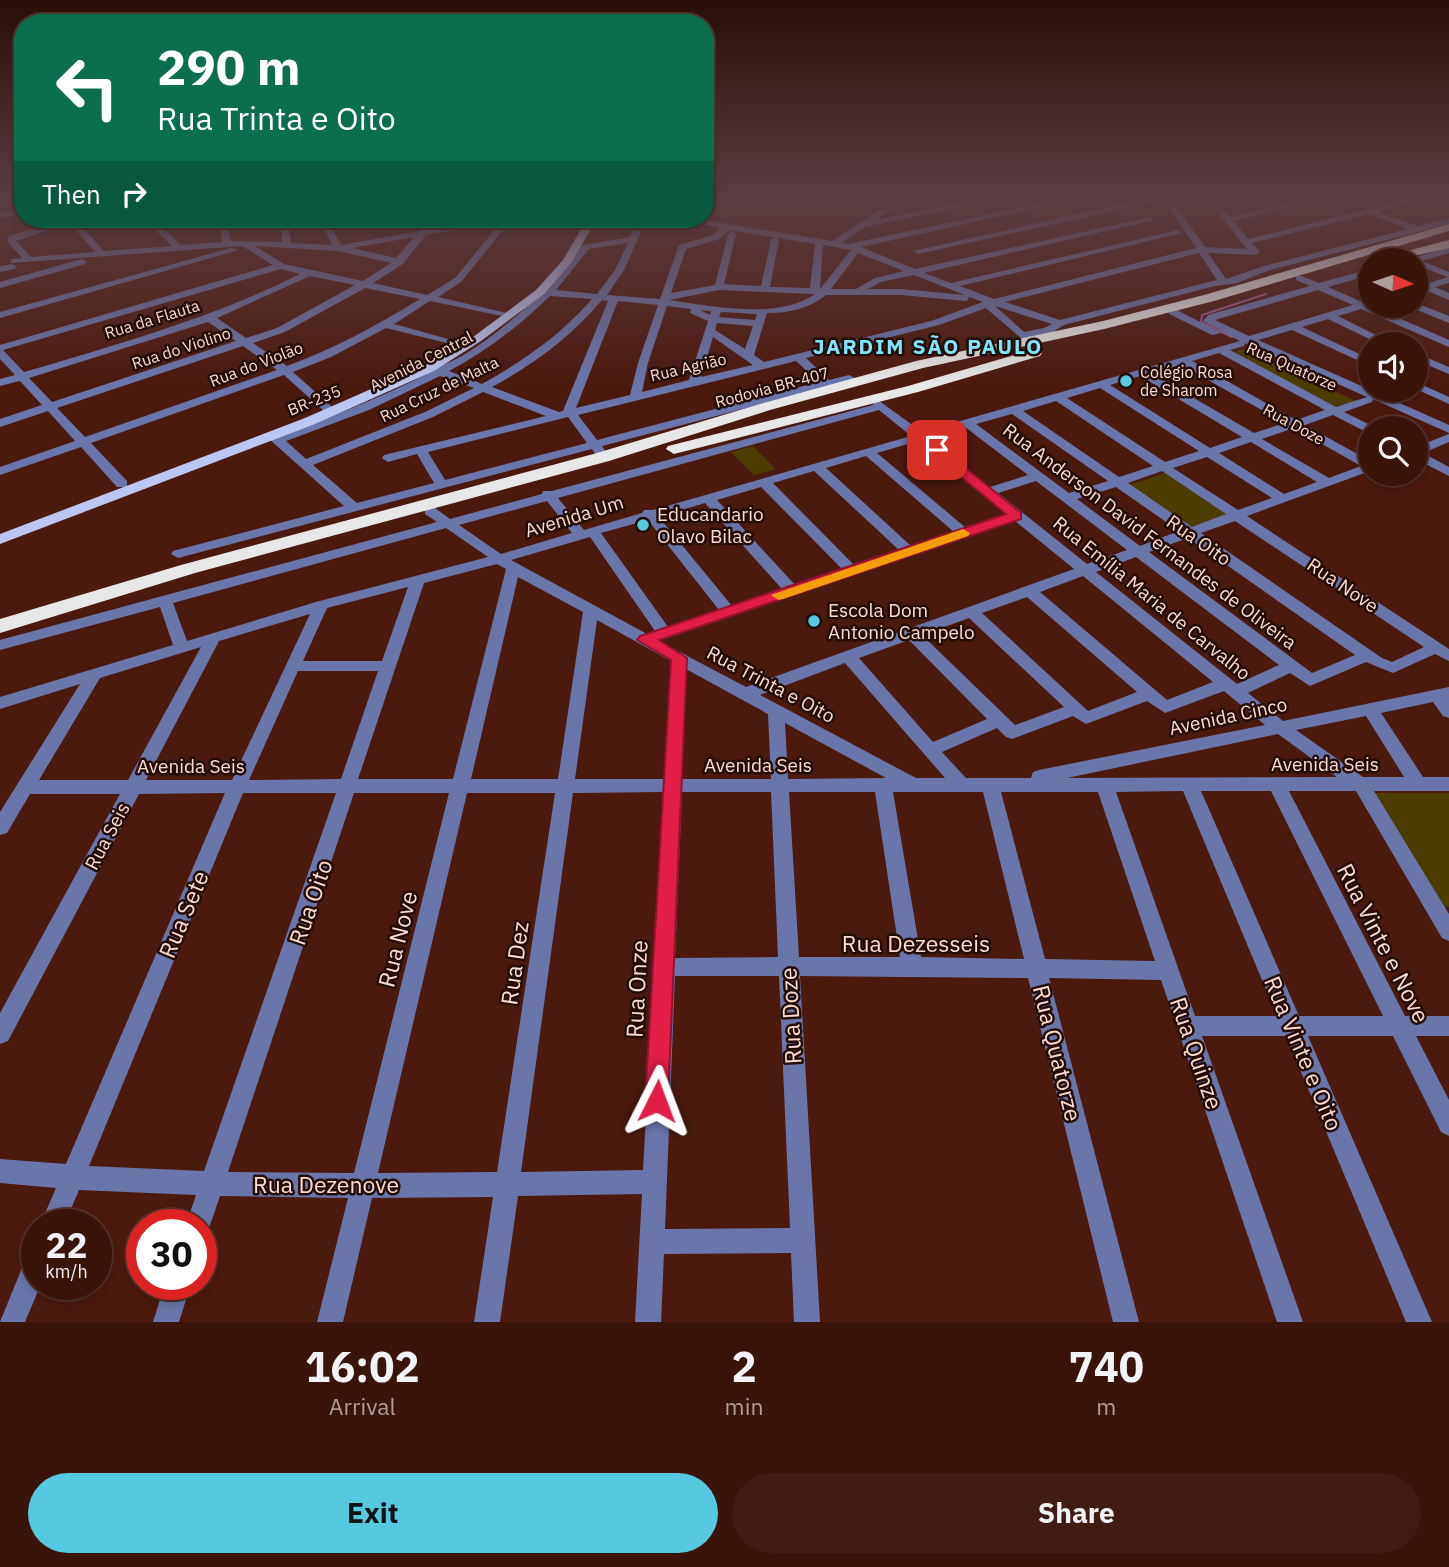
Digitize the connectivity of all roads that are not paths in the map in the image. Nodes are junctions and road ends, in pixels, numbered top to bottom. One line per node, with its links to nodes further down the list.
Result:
1 (6, 260): 29 (street)
2 (29, 260): 3 (street); 29 (street)
3 (33, 260)
4 (90, 260): 42 (street)
5 (194, 260): 66 (street)
6 (270, 260): 32 (street)
7 (390, 260): 27 (street)
8 (476, 260): 54 (street, Rua do Violão)
9 (562, 260): 47 (main road, BR-235 / BR-235)
10 (569, 260): 47 (main road, BR-235 / BR-235)
11 (622, 260): 55 (street, Rua Cruz de Malta)
12 (678, 260): 57 (street)
13 (723, 260): 48 (street)
14 (771, 260): 49 (street)
15 (820, 260): 51 (street)
16 (844, 260): 51 (street)
17 (883, 260): 36 (street)
18 (934, 260): 30 (street)
19 (968, 260): 30 (street)
20 (1044, 260): 28 (street)
21 (1064, 260): 28 (street)
22 (1160, 260): 40 (street, Rua Agrião)
23 (1207, 260): 43 (street)
24 (1261, 260): 33 (street)
25 (1302, 260): 33 (street)
26 (1352, 260): 41 (highway, Rodovia BR-407)
27 (400, 262): 44 (street, Rua do Violino)
28 (1050, 263): 40 (street); 45 (street)
29 (13, 264): 35 (street); 42 (street)
30 (943, 265): 36 (street)
31 (1358, 265): 41 (highway, Rodovia BR-407)
32 (281, 266): 37 (street); 85 (street)
33 (1267, 268): 41 (street); 43 (street)
34 (1428, 268): 39 (street)
35 (0, 269)
36 (915, 272): 45 (street); 52 (street)
37 (309, 273): 44 (street); 67 (street, Rua da Flauta)
38 (1358, 273): 41 (street)
39 (1449, 278): 46 (street)
40 (1081, 279): 59 (street, Rua Agrião)
41 (1301, 280): 58 (street); 63 (highway, Rodovia BR-407); 70 (street); 81 (highway, Rodovia BR-407)
42 (0, 283)
43 (1224, 283): 73 (street)
44 (365, 285): 54 (street); 83 (street, Rua do Violino)
45 (950, 286): 59 (street)
46 (1428, 286)
47 (544, 287): 55 (street); 64 (main road, BR-235 / BR-235); 97 (main road, BR-235 / BR-235)
48 (719, 287): 49 (street); 57 (street)
49 (765, 289): 51 (street)
50 (1428, 291): 53 (street)
51 (819, 292): 52 (street); 61 (street)
52 (857, 292): 59 (street)
53 (1449, 297)
54 (431, 298): 64 (street); 74 (street, Rua do Violão)
55 (599, 298): 56 (street); 108 (street, Rua Cruz de Malta)
56 (614, 299): 57 (street); 120 (street)
57 (664, 300): 69 (street); 110 (street)
58 (1358, 301)
59 (991, 304): 73 (street); 81 (street); 92 (street, Rua Agrião)
60 (1358, 306): 65 (street, Avenida Um)
61 (763, 310): 69 (street); 72 (street)
62 (1428, 311): 71 (street)
63 (1173, 312): 70 (street); 82 (street, Rua Quatorze); 106 (highway, Rodovia BR-407)
64 (502, 313): 84 (main road, BR-235 / BR-235)
65 (1328, 315): 75 (street, Avenida Um); 77 (street)
66 (0, 316)
67 (210, 318): 83 (street); 101 (street, Rua da Flauta)
68 (1394, 318): 78 (street)
69 (713, 319): 72 (street); 89 (street); 103 (street)
70 (1205, 319): 82 (street)
71 (1449, 320)
72 (760, 323): 89 (street)
73 (1060, 323): 81 (street)
74 (385, 325): 84 (street); 98 (street, Rua do Violão)
75 (1293, 326): 82 (street, Avenida Um); 91 (street)
76 (1449, 327): 79 (street)
77 (1364, 332)
78 (1423, 332)
79 (1428, 334)
80 (1428, 335): 87 (street)
81 (1026, 338): 95 (highway, Rodovia BR-407)
82 (1242, 342): 86 (street, Avenida Um); 111 (street, Rua Quatorze); 127 (street)
83 (247, 343): 98 (street); 117 (street, Rua do Violino)
84 (455, 344): 118 (main road, BR-235 / BR-235)
85 (0, 348)
86 (1221, 350): 93 (street, Avenida Um); 121 (street)
87 (1446, 350): 90 (street)
88 (0, 353): 101 (street)
89 (749, 354): 96 (street)
90 (1428, 356)
91 (1358, 357)
92 (799, 358): 96 (street, Rua Agrião); 105 (street)
93 (1181, 360): 99 (street, Avenida Um); 125 (street, Rua Doze)
94 (1428, 362): 100 (street)
95 (921, 364): 102 (highway, Rodovia BR-407); 106 (highway)
96 (763, 366): 103 (street, Rua Agrião)
97 (435, 370): 108 (street); 131 (main road, BR-235 / BR-235)
98 (286, 371): 118 (street); 132 (street, Rua do Violão)
99 (1141, 372): 107 (street, Avenida Um); 129 (street)
100 (1449, 372)
101 (22, 376): 104 (street, Rua da Flauta); 117 (street)
102 (854, 380): 105 (street); 114 (highway); 135 (highway, Rodovia BR-407)
103 (694, 382): 110 (street, Rua Agrião)
104 (0, 383)
105 (826, 383): 135 (street)
106 (930, 384): 114 (highway, Rodovia BR-407)
107 (1101, 384): 112 (street, Avenida Um); 136 (street)
108 (482, 389): 122 (street); 141 (street, Rua Cruz de Malta)
109 (1428, 391): 113 (street)
110 (636, 395): 120 (street, Rua Agrião)
111 (1358, 395)
112 (1058, 397): 119 (street, Avenida Um); 143 (street, Rua Nove)
113 (1449, 401)
114 (880, 402): 128 (street, Rua Emília Maria de Carvalho); 156 (street); 164 (highway, Rodovia BR-407)
115 (1362, 402): 121 (street)
116 (1372, 402): 130 (street, Rua Quatorze)
117 (50, 406): 123 (street, Rua do Violino); 132 (street)
118 (327, 408): 153 (main road, BR-235 / BR-235)
119 (1013, 409): 124 (street, Avenida Um); 150 (street, Rua Oito)
120 (569, 411): 122 (street, Rua Agrião); 135 (street)
121 (1334, 411): 125 (street); 126 (street)
122 (555, 415): 134 (street, Rua Agrião)
123 (0, 423)
124 (967, 423): 128 (street, Avenida Um); 148 (street, Rua Anderson David Fernandes de Oliveira)
125 (1293, 423): 129 (street); 139 (street, Rua Doze)
126 (1358, 424)
127 (1449, 429)
128 (920, 437): 137 (street, Avenida Um); 155 (street, Rua Emília Maria de Carvalho)
129 (1251, 437): 136 (street); 151 (street)
130 (1449, 437): 133 (street)
131 (275, 438): 141 (street); 169 (main road, BR-235 / BR-235)
132 (82, 442): 145 (street, Rua do Violão); 153 (street)
133 (1428, 447)
134 (420, 449): 138 (street, Rua Agrião); 152 (street)
135 (598, 451): 144 (street); 154 (highway, Rodovia BR-407)
136 (1208, 451): 143 (street); 159 (street)
137 (868, 452): 142 (street, Avenida Um); 167 (street)
138 (387, 458)
139 (1358, 459)
140 (1428, 460): 147 (street)
141 (306, 463): 160 (street)
142 (816, 466): 149 (street, Avenida Um); 170 (street)
143 (1164, 466): 150 (street); 162 (street, Rua Nove)
144 (506, 467): 152 (street); 154 (street)
145 (0, 471)
146 (1358, 471): 151 (street)
147 (1449, 472)
148 (1038, 476): 155 (street); 158 (street, Rua Anderson David Fernandes de Oliveira)
149 (763, 481): 157 (street, Avenida Um); 175 (street)
150 (1117, 482): 158 (street); 168 (street, Rua Oito)
151 (1328, 482): 159 (street)
152 (441, 483): 160 (street)
153 (122, 484): 165 (main road, BR-235 / BR-235)
154 (494, 486): 172 (highway, Rodovia BR-407)
155 (988, 492): 163 (street, Rua Emília Maria de Carvalho)
156 (548, 494): 164 (street); 166 (street)
157 (707, 497): 161 (street, Avenida Um); 177 (street)
158 (1068, 498): 171 (street, Rua Anderson David Fernandes de Oliveira)
159 (1283, 499): 162 (street)
160 (352, 506): 172 (street)
161 (649, 513): 166 (street, Avenida Um); 182 (street)
162 (1237, 515): 168 (street); 192 (street, Rua Nove)
163 (1016, 516): 167 (street); 174 (street, Rua Emília Maria de Carvalho)
164 (436, 517): 173 (street, Rua Trinta e Oito); 179 (street); 185 (highway, Rodovia BR-407)
165 (0, 528)
166 (587, 533): 173 (street, Avenida Um); 186 (street)
167 (963, 533): 170 (street)
168 (1189, 533): 171 (street); 193 (street, Rua Oito)
169 (0, 539)
170 (908, 551): 175 (street)
171 (1139, 551): 174 (street); 198 (street, Rua Anderson David Fernandes de Oliveira)
172 (183, 561): 184 (highway, Rodovia BR-407)
173 (506, 564): 176 (street, Avenida Um); 181 (street, Rua Trinta e Oito); 229 (street, Rua Nove)
174 (1087, 570): 178 (street); 200 (street, Rua Emília Maria de Carvalho)
175 (852, 571): 177 (street)
176 (418, 578): 180 (street, Avenida Um); 197 (street, Rua Oito)
177 (792, 591): 182 (street)
178 (1030, 592): 183 (street); 202 (street)
179 (165, 600): 190 (street); 191 (street)
180 (321, 605): 188 (street, Avenida Um); 196 (street, Rua Sete)
181 (592, 611): 189 (street, Rua Trinta e Oito); 230 (street, Rua Dez)
182 (728, 611): 186 (street)
183 (972, 612): 187 (street); 208 (street)
184 (0, 624)
185 (0, 633)
186 (664, 633): 189 (street)
187 (912, 634): 194 (street); 209 (street)
188 (214, 637): 191 (street, Avenida Um); 226 (street, Rua Seis)
189 (645, 640): 195 (street, Rua Trinta e Oito)
190 (0, 645)
191 (181, 647): 199 (street, Avenida Um)
192 (1443, 651): 193 (street, Rua Oito)
193 (1366, 656): 198 (street, Rua Anderson David Fernandes de Oliveira)
194 (849, 657): 201 (street); 211 (street)
195 (679, 658): 201 (street, Rua Trinta e Oito); 221 (street, Rua Onze)
196 (293, 666): 197 (street); 227 (street, Rua Sete)
197 (389, 666): 228 (street, Rua Oito)
198 (1291, 666): 200 (street)
199 (96, 672): 204 (street, Avenida Um); 225 (street)
200 (1230, 688): 202 (street); 210 (street, Rua Emília Maria de Carvalho)
201 (747, 693): 205 (street, Rua Trinta e Oito)
202 (1148, 694): 208 (street)
203 (1443, 694): 206 (street, Avenida Cinco); 207 (street)
204 (0, 703)
205 (776, 709): 219 (street, Rua Trinta e Oito); 222 (street, Rua Doze)
206 (1370, 709): 210 (street, Avenida Cinco); 217 (street)
207 (1449, 712)
208 (1080, 714): 209 (street)
209 (998, 721): 211 (street)
210 (1278, 726): 212 (street, Avenida Cinco); 224 (street, Rua Emília Maria de Carvalho)
211 (932, 749): 220 (street)
212 (1016, 783): 213 (street, Avenida Seis); 214 (street, Avenida Seis)
213 (990, 784): 220 (street, Avenida Seis); 236 (street, Rua Quatorze)
214 (1104, 784): 215 (street, Avenida Seis); 237 (street, Rua Quinze)
215 (1189, 784): 216 (street, Avenida Seis); 241 (street, Rua Vinte e Oito)
216 (1276, 784): 224 (street, Avenida Seis); 240 (street, Rua Vinte e Nove)
217 (1418, 784): 218 (street, Avenida Seis); 224 (street, Avenida Seis)
218 (1449, 784)
219 (913, 785): 220 (street, Avenida Seis); 223 (street, Avenida Seis)
220 (961, 785)
221 (671, 786): 222 (street, Avenida Seis); 230 (street, Avenida Seis); 234 (street, Rua Onze)
222 (780, 786): 223 (street, Avenida Seis); 235 (street, Rua Doze)
223 (883, 786): 233 (street)
224 (1362, 786): 232 (street)
225 (25, 787): 226 (street, Avenida Seis); 231 (street)
226 (134, 787): 227 (street, Avenida Seis); 242 (street, Rua Seis)
227 (237, 787): 228 (street, Avenida Seis); 245 (street, Rua Sete)
228 (349, 787): 229 (street, Avenida Seis); 247 (street, Rua Oito)
229 (459, 788): 230 (street, Avenida Seis); 248 (street, Rua Nove)
230 (565, 788): 249 (street, Rua Dez)
231 (0, 828)
232 (1449, 932)
233 (912, 966): 235 (street, Rua Dezesseis); 236 (street, Rua Dezesseis)
234 (663, 967): 235 (street, Rua Dezesseis); 246 (street, Rua Onze)
235 (788, 968): 252 (street, Rua Doze)
236 (1036, 968): 237 (street, Rua Dezesseis); 262 (street, Rua Quatorze)
237 (1169, 971): 238 (street, Rua Quinze)
238 (1188, 1026): 241 (street); 263 (street, Rua Quinze)
239 (1449, 1026): 240 (street)
240 (1400, 1027): 241 (street); 243 (street, Rua Vinte e Nove)
241 (1294, 1028): 264 (street, Rua Vinte e Oito)
242 (0, 1034)
243 (1449, 1124)
244 (0, 1171): 245 (street, Rua Dezenove)
245 (71, 1178): 247 (street, Rua Dezenove); 250 (street, Rua Sete)
246 (653, 1182): 249 (street, Rua Dezenove); 253 (street, Rua Onze)
247 (212, 1183): 248 (street, Rua Dezenove); 251 (street, Rua Oito)
248 (363, 1184): 249 (street, Rua Dezenove); 258 (street, Rua Nove)
249 (507, 1184): 259 (street, Rua Dez)
250 (58, 1209)
251 (203, 1209)
252 (802, 1240): 253 (street); 261 (street, Rua Doze)
253 (651, 1242): 260 (street, Rua Onze)
254 (21, 1300): 256 (street)
255 (173, 1300): 257 (street)
256 (12, 1322)
257 (166, 1322)
258 (330, 1322)
259 (487, 1322)
260 (648, 1322)
261 (807, 1322)
262 (1126, 1322)
263 (1290, 1322)
264 (1419, 1322)

